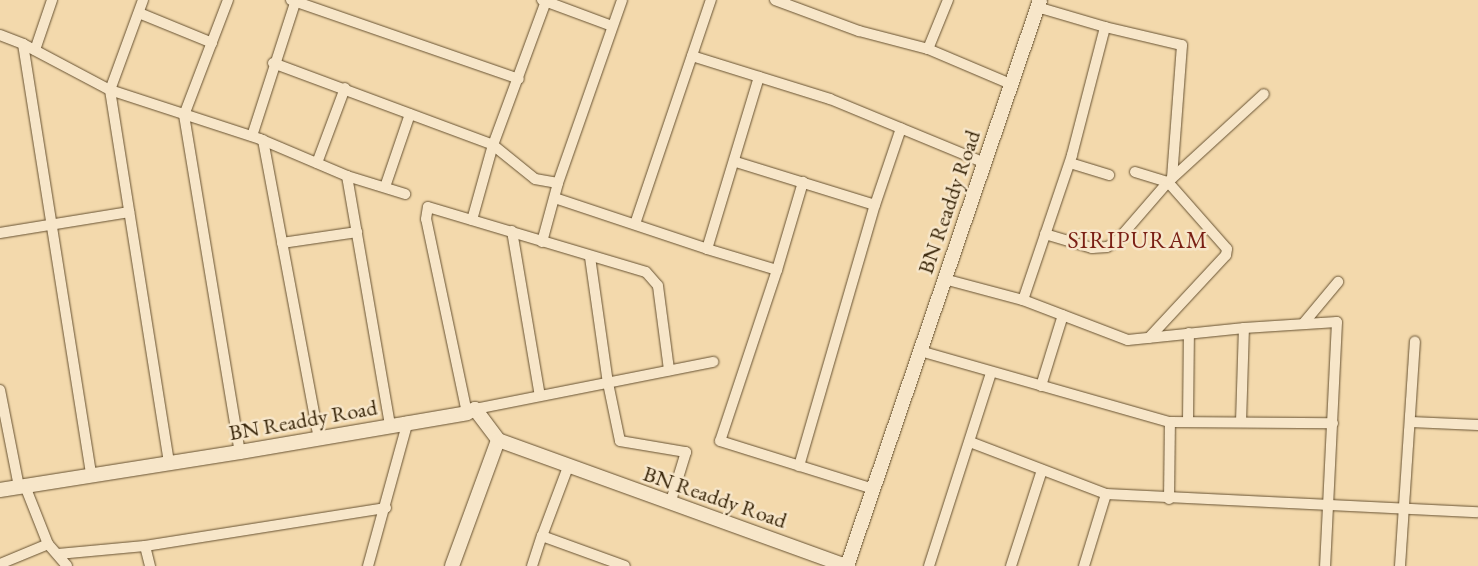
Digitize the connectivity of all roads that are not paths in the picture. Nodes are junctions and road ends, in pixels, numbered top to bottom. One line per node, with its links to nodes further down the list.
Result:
1 (52, 0): 18 (street)
2 (143, 0): 11 (street)
3 (228, 0): 16 (street)
4 (294, 0): 20 (street); 22 (street)
5 (622, 0): 12 (street)
6 (711, 0): 19 (street)
7 (775, 0): 17 (street)
8 (948, 0): 17 (street)
9 (544, 1): 12 (street); 22 (street)
10 (1039, 4): 13 (street); 23 (street, BN Readdy Road)
11 (140, 13): 16 (street); 25 (street)
12 (612, 26): 42 (street)
13 (1105, 28): 36 (street); 40 (street)
14 (0, 35): 15 (street)
15 (23, 44): 18 (street); 50 (street)
16 (212, 44): 28 (street)
17 (928, 49): 23 (street)
18 (35, 50): 25 (street)
19 (692, 56): 21 (street); 49 (street)
20 (273, 63): 24 (street); 30 (street)
21 (759, 77): 29 (street); 33 (street)
22 (519, 79): 32 (street)
23 (1011, 84): 35 (street, BN Readdy Road)
24 (345, 88): 27 (street); 34 (street)
25 (110, 90): 28 (street); 47 (street)
26 (1264, 94): 40 (street)
27 (410, 114): 32 (street); 43 (street)
28 (184, 115): 30 (street); 89 (street)
29 (901, 128): 35 (street); 46 (street)
30 (252, 136): 31 (street)
31 (263, 140): 34 (street); 56 (street)
32 (493, 145): 42 (street); 48 (street)
33 (736, 162): 41 (street); 57 (street)
34 (317, 163): 39 (street)
35 (985, 163): 60 (street, BN Readdy Road)
36 (1070, 163): 38 (street); 54 (street)
37 (1135, 172): 40 (street)
38 (1108, 175)
39 (347, 176): 43 (street); 52 (street)
40 (1170, 180): 54 (street); 67 (street)
41 (803, 182): 46 (street); 59 (street)
42 (558, 183): 45 (street)
43 (385, 187): 44 (street)
44 (405, 194)
45 (555, 198): 49 (street); 55 (street)
46 (875, 204): 91 (street)
47 (129, 212): 50 (street); 90 (street)
48 (472, 220): 51 (street); 77 (street)
49 (635, 224): 57 (street)
50 (53, 225): 53 (street); 94 (street)
51 (512, 231): 55 (street); 76 (street)
52 (357, 232): 56 (street); 85 (street)
53 (0, 233)
54 (1045, 234): 62 (street)
55 (542, 242): 58 (street)
56 (282, 243): 86 (street)
57 (708, 249): 59 (street)
58 (590, 258): 71 (street); 73 (street)
59 (777, 270): 91 (street)
60 (944, 280): 62 (street); 69 (street, BN Readdy Road)
61 (1338, 282): 64 (street)
62 (1023, 300): 63 (street)
63 (1063, 315): 67 (street); 74 (street)
64 (1303, 324): 65 (street); 83 (street)
65 (1244, 328): 66 (street); 81 (street)
66 (1189, 333): 67 (street); 80 (street)
67 (1149, 338)
68 (1415, 342): 82 (street)
69 (920, 351): 72 (street); 96 (street, BN Readdy Road)
70 (713, 362): 71 (street)
71 (669, 370): 73 (street)
72 (992, 373): 74 (street); 88 (street)
73 (608, 383): 76 (street); 100 (street)
74 (1041, 386): 79 (street)
75 (0, 390): 95 (street)
76 (540, 396): 77 (street)
77 (471, 411): 78 (street, BN Readdy Road); 87 (street)
78 (408, 421): 85 (street, BN Readdy Road); 102 (street)
79 (1170, 422): 80 (street); 99 (street)
80 (1188, 422): 81 (street)
81 (1241, 422): 83 (street)
82 (1411, 422): 84 (street); 103 (street)
83 (1333, 423): 101 (street)
84 (1478, 424)
85 (390, 426): 86 (street, BN Readdy Road)
86 (319, 438): 89 (street, BN Readdy Road)
87 (498, 440): 92 (street, BN Readdy Road); 114 (street)
88 (970, 442): 93 (street); 118 (street)
89 (240, 452): 90 (street, BN Readdy Road)
90 (169, 463): 94 (street, BN Readdy Road)
91 (799, 466): 96 (street)
92 (568, 467): 100 (street, BN Readdy Road); 105 (street)
93 (1042, 470): 98 (street); 119 (street)
94 (91, 475): 95 (street, BN Readdy Road)
95 (22, 487): 97 (street, BN Readdy Road); 106 (street)
96 (873, 489): 117 (street, BN Readdy Road)
97 (0, 490)
98 (1106, 494): 99 (street); 120 (street)
99 (1169, 499): 101 (street)
100 (670, 504): 117 (street, BN Readdy Road)
101 (1330, 505): 103 (street); 121 (street)
102 (386, 508): 107 (street); 113 (street)
103 (1403, 508): 104 (street); 122 (street)
104 (1478, 512)
105 (542, 536): 109 (street); 115 (street)
106 (48, 544): 108 (street); 110 (street)
107 (145, 546): 108 (street); 112 (street)
108 (58, 554): 111 (street)
109 (609, 563): 116 (street)
110 (0, 564)
111 (67, 566)
112 (150, 566)
113 (368, 566)
114 (452, 566)
115 (532, 566)
116 (625, 566)
117 (847, 566)
118 (930, 566)
119 (1011, 566)
120 (1084, 566)
121 (1325, 566)
122 (1400, 566)

